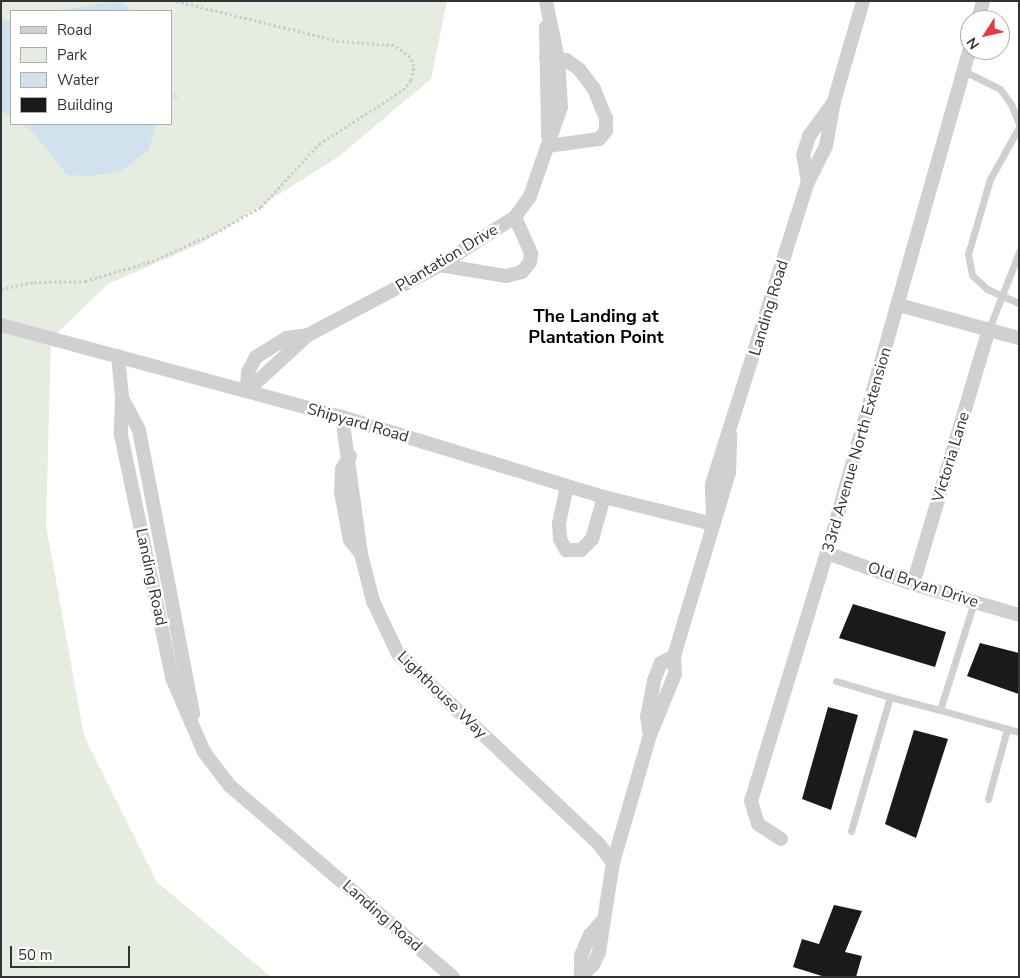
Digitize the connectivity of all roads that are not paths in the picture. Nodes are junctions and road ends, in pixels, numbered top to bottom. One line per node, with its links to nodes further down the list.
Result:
1 (863, 2): 6 (street, Landing Road)
2 (546, 3): 3 (street, Plantation Drive)
3 (552, 59): 8 (street, Plantation Drive); 8 (street)
4 (967, 60): 5 (street, 33rd Avenue North Extension)
5 (964, 71): 7 (lane); 15 (street, 33rd Avenue North Extension)
6 (834, 101): 9 (street, Landing Road); 9 (street, Landing Road)
7 (1019, 126): 13 (lane)
8 (548, 146): 10 (street, Plantation Drive)
9 (808, 182): 25 (street, Landing Road)
10 (515, 216): 12 (street, Plantation Drive); 12 (street)
11 (1019, 252): 13 (lane)
12 (440, 265): 20 (street, Plantation Drive)
13 (1002, 296): 14 (lane); 17 (lane)
14 (1019, 303)
15 (899, 305): 17 (street); 28 (street, 33rd Avenue North Extension)
16 (1, 325): 19 (street, Shipyard Road)
17 (989, 329): 18 (street); 29 (street, Victoria Lane)
18 (1019, 338)
19 (118, 356): 20 (street, Shipyard Road); 21 (street, Landing Road)
20 (247, 392): 22 (street, Shipyard Road)
21 (122, 397): 26 (street, Landing Road); 27 (street, Landing Road)
22 (342, 417): 23 (street, Shipyard Road); 41 (street, Lighthouse Way)
23 (567, 486): 24 (street, Shipyard Road); 24 (street)
24 (604, 497): 25 (street, Shipyard Road)
25 (713, 524): 41 (street, Landing Road)
26 (159, 538): 27 (street); 37 (street, Landing Road)
27 (143, 540): 37 (street, Landing Road)
28 (827, 553): 29 (street, Old Bryan Drive); 40 (street, 33rd Avenue North Extension)
29 (913, 584): 30 (street, Old Bryan Drive)
30 (974, 602): 31 (street, Old Bryan Drive); 34 (lane)
31 (1019, 615)
32 (836, 681): 33 (lane)
33 (890, 697): 34 (lane); 39 (lane)
34 (940, 710): 35 (lane)
35 (1007, 729): 36 (lane); 38 (lane)
36 (1019, 732)
37 (204, 752): 43 (street, Landing Road)
38 (988, 799)
39 (851, 831)
40 (781, 838)
41 (613, 864): 42 (street, Landing Road)
42 (580, 976)
43 (453, 977)

